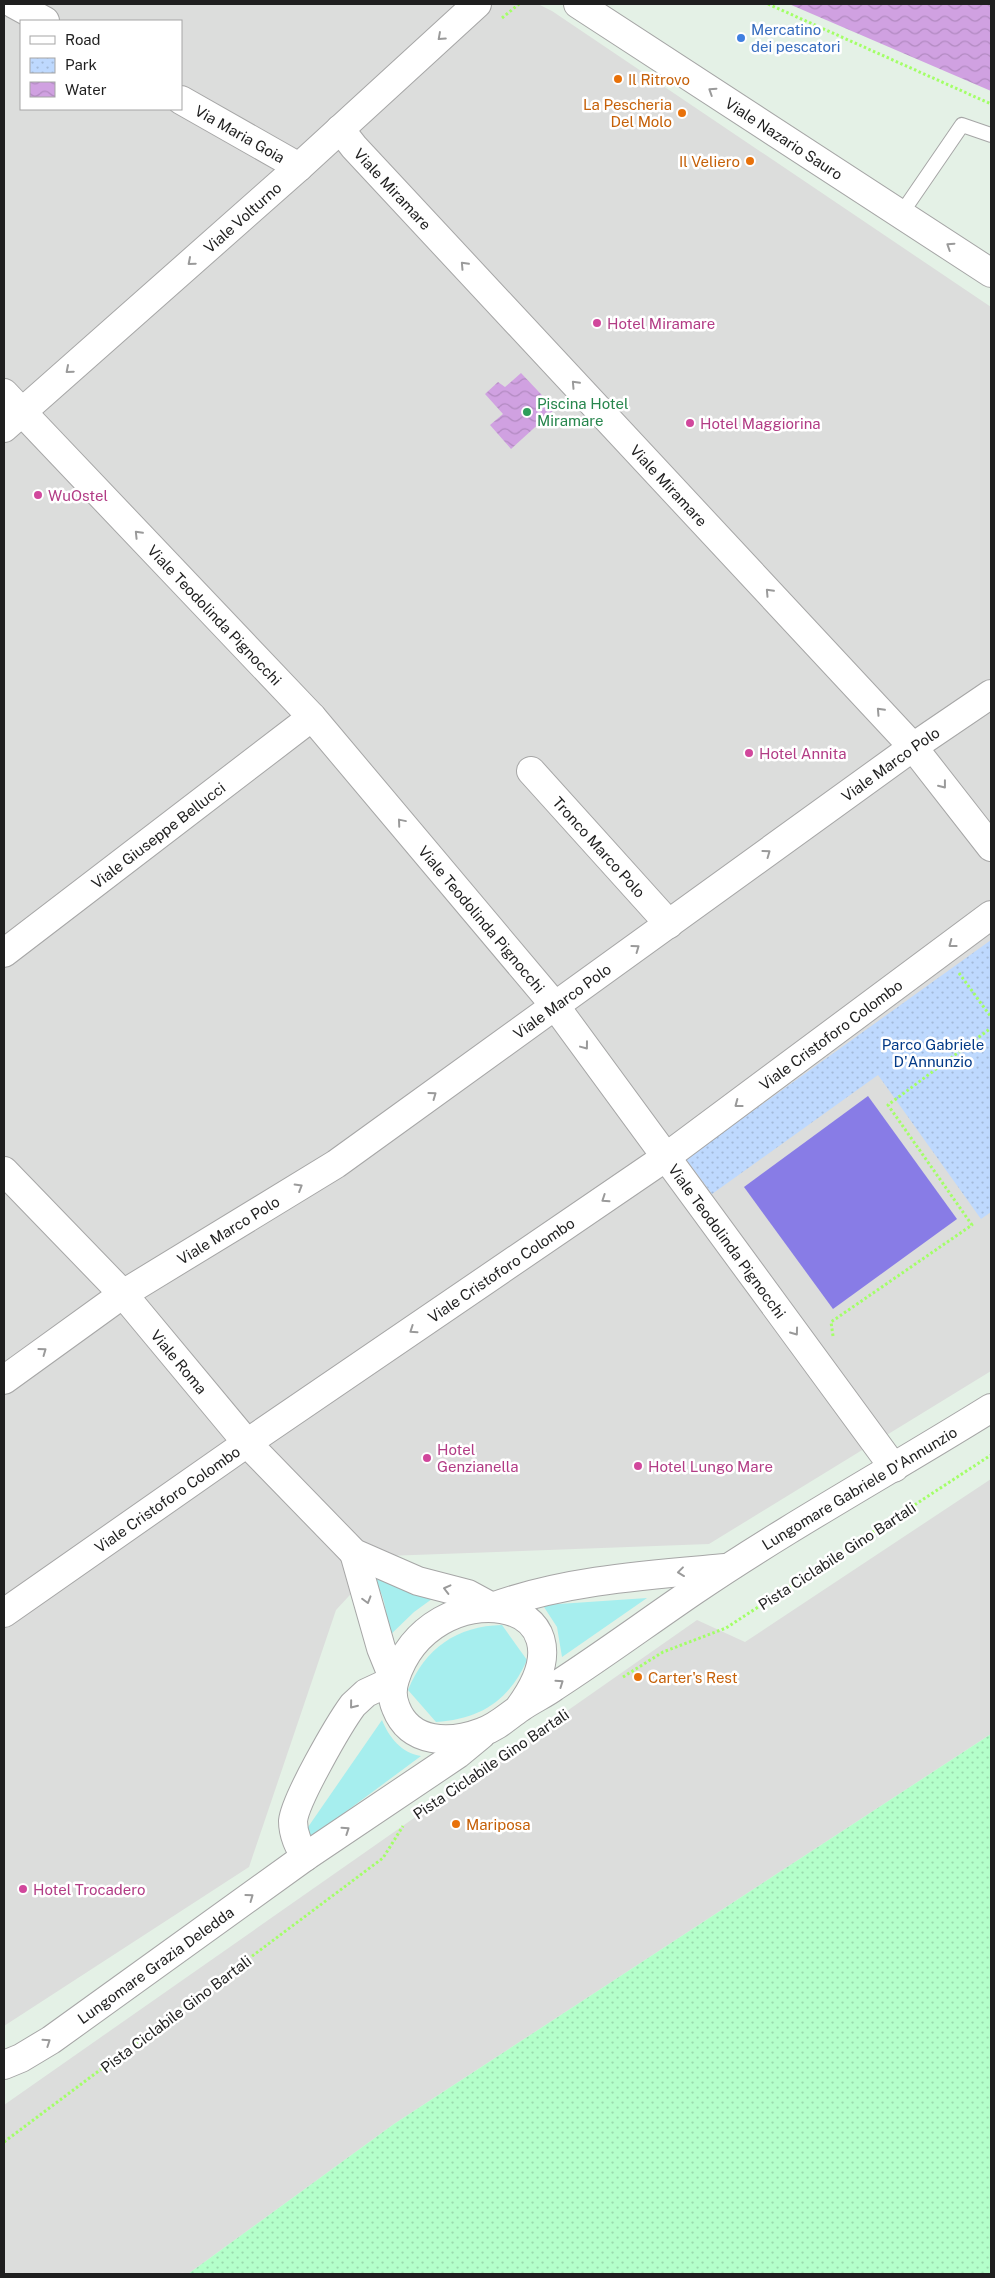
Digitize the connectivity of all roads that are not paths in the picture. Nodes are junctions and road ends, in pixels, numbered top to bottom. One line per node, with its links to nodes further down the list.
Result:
1 (14, 4): 4 (street)
2 (478, 4): 6 (street, Viale Volturno, one-way to 6)
3 (578, 4): 9 (street, Viale Nazario Sauro, one-way to 3)
4 (43, 20)
5 (182, 101): 8 (street, Via Maria Goia)
6 (340, 129): 8 (street, Viale Volturno); 14 (street, Viale Miramare, one-way to 6)
7 (991, 135): 9 (lane)
8 (299, 167): 11 (street, Viale Volturno, one-way to 11)
9 (901, 214): 10 (street, Viale Nazario Sauro, one-way to 9)
10 (991, 273)
11 (10, 411): 13 (street, Viale Teodolinda Pignocchi, one-way to 11)
12 (991, 694): 14 (street, Viale Marco Polo)
13 (312, 717): 19 (street, Viale Giuseppe Bellucci); 20 (street, Viale Teodolinda Pignocchi, one-way to 13)
14 (913, 747): 16 (street, Viale Miramare, one-way to 16); 18 (street, Viale Marco Polo, one-way to 14)
15 (531, 771): 18 (street, Tronco Marco Polo)
16 (991, 847)
17 (991, 915): 21 (street, Viale Cristoforo Colombo, one-way to 21)
18 (669, 924): 20 (street, Viale Marco Polo, one-way to 18)
19 (4, 953)
20 (556, 1007): 21 (street, Viale Teodolinda Pignocchi, one-way to 21); 23 (street, Viale Marco Polo, one-way to 20)
21 (666, 1157): 26 (street, Viale Cristoforo Colombo, one-way to 26); 27 (street, Viale Teodolinda Pignocchi, one-way to 27)
22 (4, 1172): 23 (street, Viale Roma)
23 (123, 1294): 24 (street, Viale Marco Polo, one-way to 23); 26 (street, Viale Roma)
24 (4, 1380)
25 (991, 1408): 27 (street, Lungomare Gabriele D'Annunzio)
26 (247, 1443): 28 (street, Viale Roma); 31 (street, Viale Cristoforo Colombo)
27 (894, 1468): 29 (street, Lungomare Gabriele D'Annunzio)
28 (354, 1553): 30 (street, Viale Roma, one-way to 28); 32 (street, Viale Roma, one-way to 32)
29 (730, 1568): 30 (street, Lungomare Gabriele D'Annunzio, one-way to 30); 33 (street, Lungomare Gabriele D'Annunzio, one-way to 29)
30 (492, 1607): 32 (street); 33 (street)
31 (4, 1613)
32 (394, 1680): 34 (street); 35 (street, one-way to 35)
33 (519, 1708): 34 (street)
34 (485, 1732): 35 (street, Lungomare Grazia Deledda, one-way to 34)
35 (305, 1857): 36 (street, Lungomare Grazia Deledda, one-way to 35)
36 (4, 2065)

